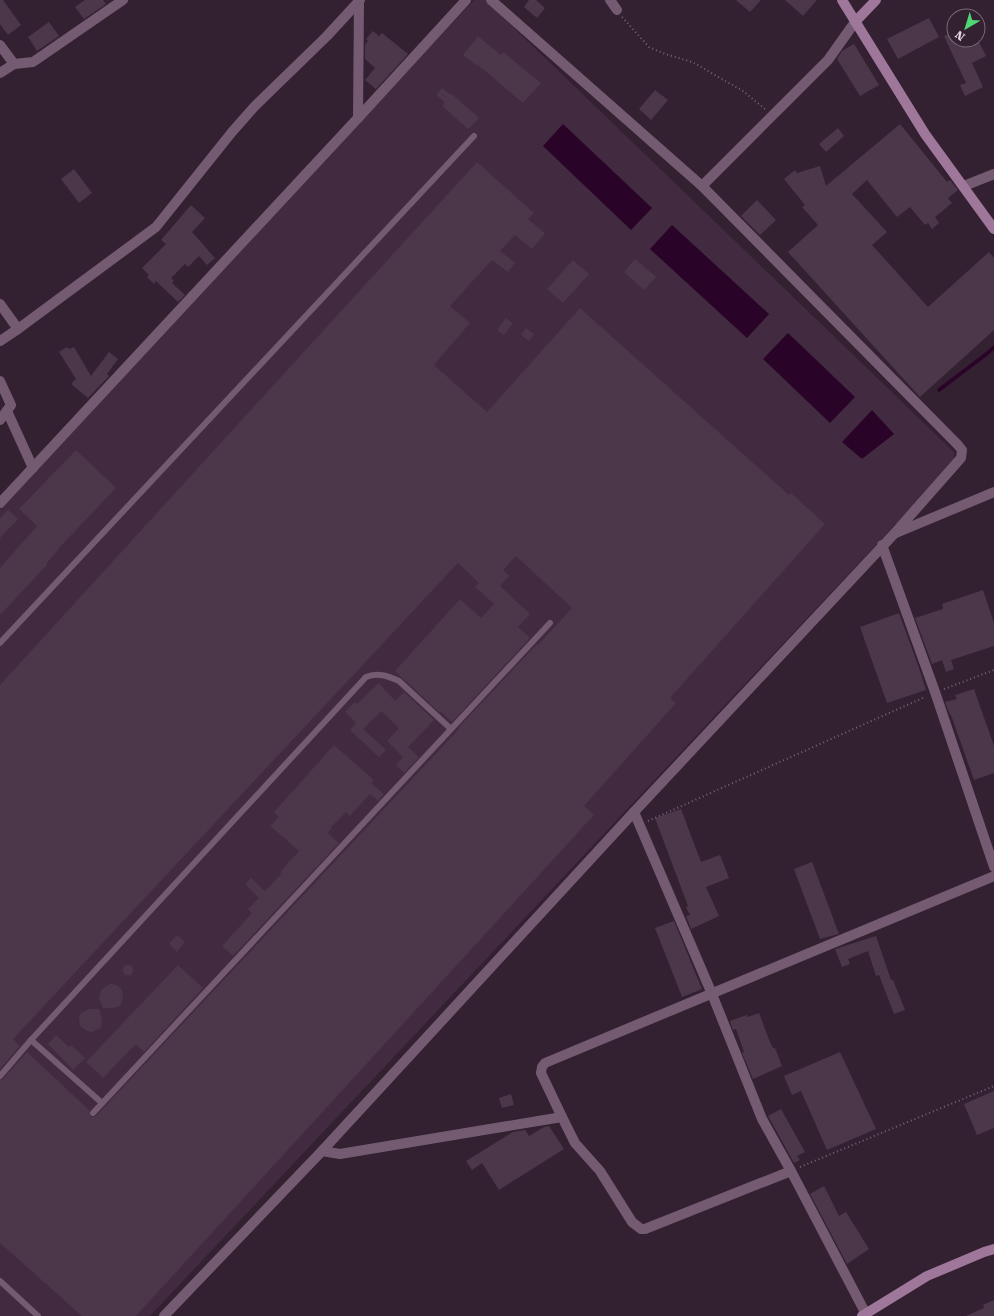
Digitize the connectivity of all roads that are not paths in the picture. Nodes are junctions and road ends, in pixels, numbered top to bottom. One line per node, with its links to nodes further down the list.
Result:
1 (124, 0): 11 (street)
2 (360, 0): 13 (street); 20 (street)
3 (466, 0): 13 (street)
4 (491, 0): 16 (street)
5 (610, 0): 8 (street)
6 (842, 0): 9 (street)
7 (876, 0): 9 (street)
8 (617, 10)
9 (855, 22): 16 (street); 17 (street)
10 (0, 45): 11 (street)
11 (14, 64): 12 (street)
12 (0, 73)
13 (358, 118): 25 (street)
14 (474, 136): 31 (lane)
15 (994, 174): 17 (street)
16 (702, 186): 28 (street)
17 (964, 186): 18 (street)
18 (994, 229)
19 (0, 304): 20 (street)
20 (18, 329): 21 (street)
21 (0, 341)
22 (0, 381): 23 (street)
23 (6, 411): 24 (street); 25 (street)
24 (0, 420)
25 (32, 468): 27 (street)
26 (994, 492): 28 (street)
27 (0, 503)
28 (893, 535): 29 (street)
29 (882, 545): 33 (street); 34 (street)
30 (550, 623): 32 (lane)
31 (0, 643)
32 (451, 729): 37 (lane); 39 (lane)
33 (634, 812): 36 (street); 42 (street)
34 (994, 867)
35 (994, 876): 36 (street)
36 (712, 994): 41 (street); 43 (street)
37 (31, 1040): 38 (lane); 39 (lane)
38 (0, 1076)
39 (102, 1103): 40 (lane)
40 (93, 1113)
41 (562, 1117): 42 (street); 43 (street)
42 (322, 1151): 48 (street)
43 (791, 1171): 46 (street)
44 (994, 1249): 46 (street)
45 (0, 1281): 47 (lane)
46 (864, 1315)
47 (38, 1316)
48 (164, 1316)

